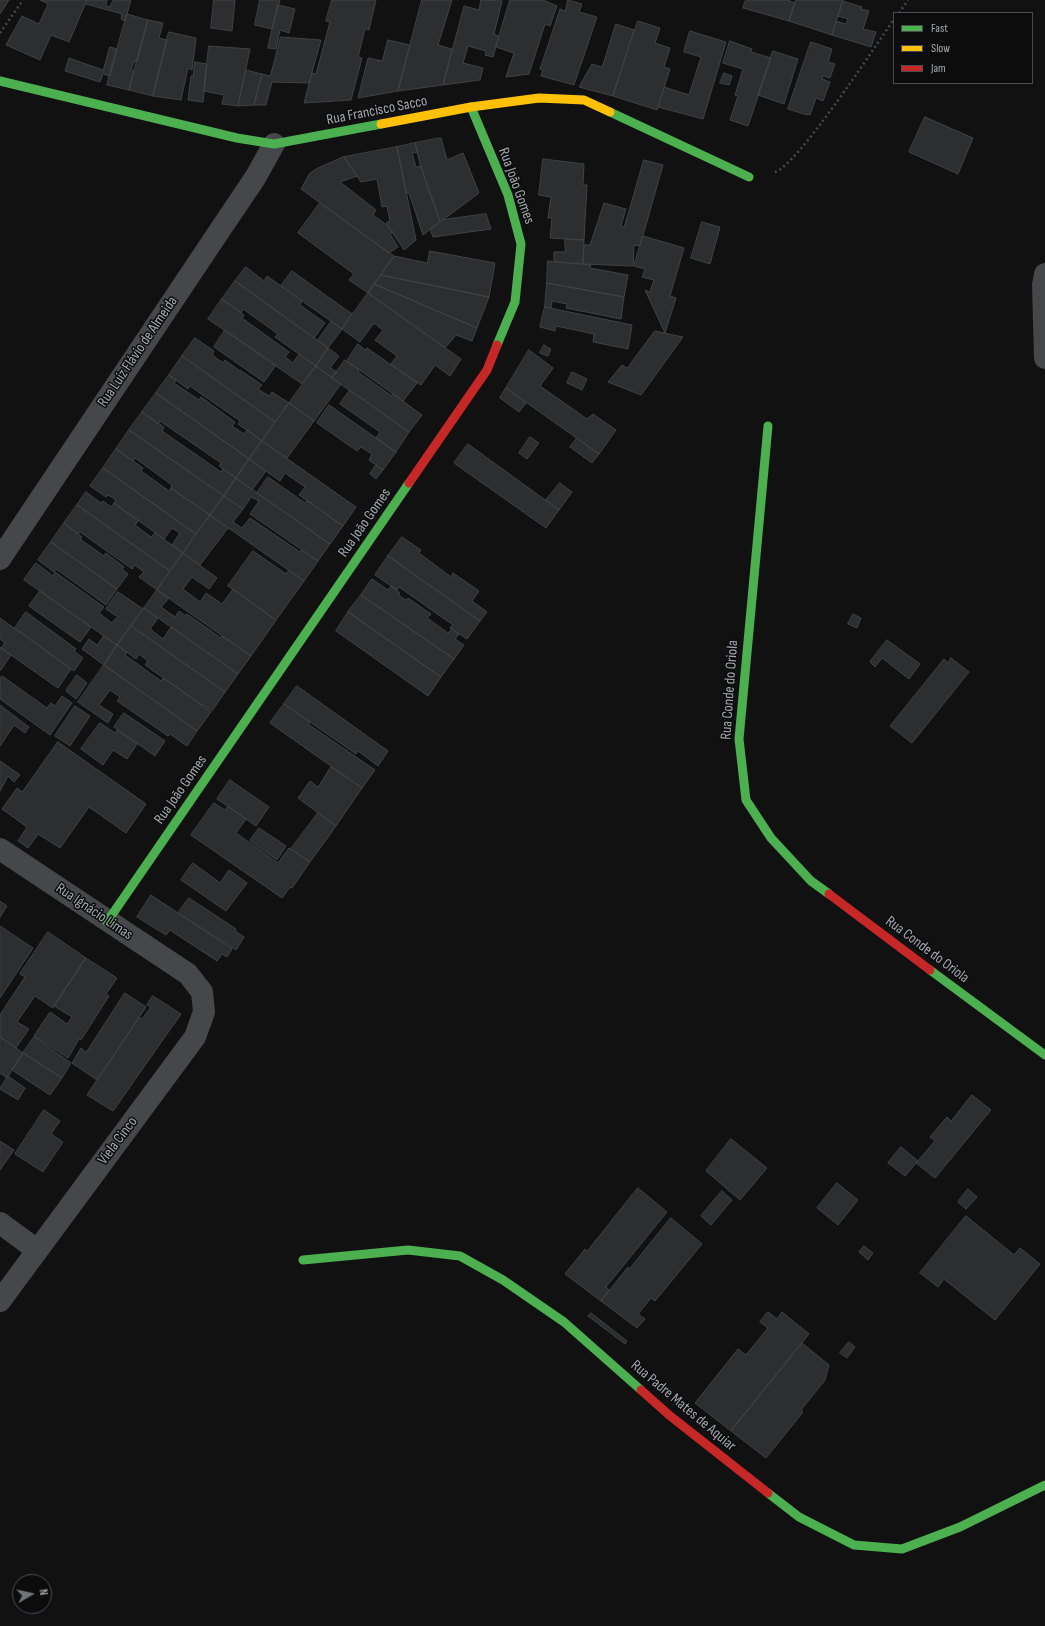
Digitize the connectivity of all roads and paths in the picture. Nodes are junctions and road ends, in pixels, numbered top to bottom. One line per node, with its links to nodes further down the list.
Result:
1 (23, 0): 5 (path)
2 (908, 0): 3 (path)
3 (900, 12)
4 (893, 20): 9 (path)
5 (0, 33)
6 (0, 81): 8 (street, Rua Francisco Sacco)
7 (471, 107): 8 (street, Rua Francisco Sacco); 9 (street, Rua Francisco Sacco); 15 (street, Rua João Gomes)
8 (274, 144): 13 (street, Rua Luíz Flávio de Almeida)
9 (749, 176)
10 (1045, 274): 11 (street)
11 (1045, 358)
12 (768, 426): 17 (street, Rua Conde do Oriola)
13 (0, 559)
14 (0, 849): 15 (street, Rua Ignácio Limas)
15 (107, 922): 16 (street, Rua Ignácio Limas)
16 (188, 974): 19 (street, Viela Cinco)
17 (1045, 1055)
18 (0, 1223): 19 (street)
19 (37, 1250): 21 (street, Viela Cinco)
20 (303, 1260): 22 (street, Rua Padre Mates de Aquiar)
21 (0, 1301)
22 (1045, 1485)

